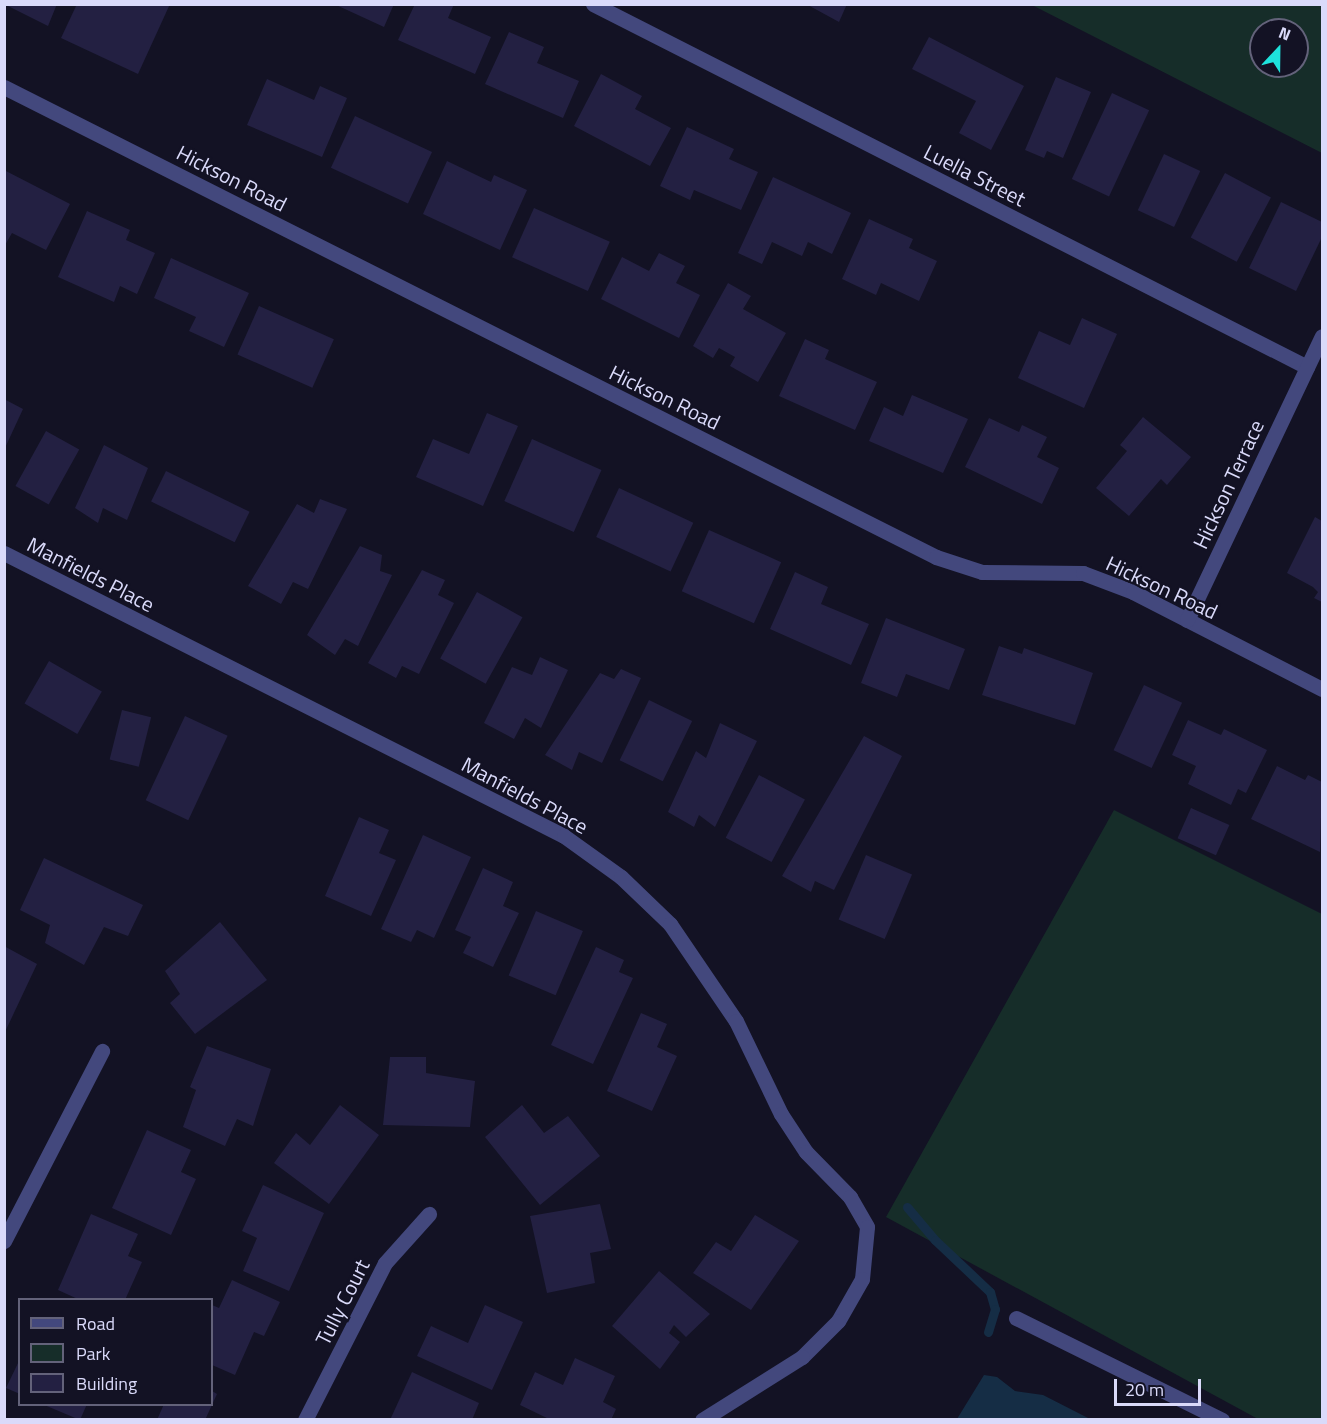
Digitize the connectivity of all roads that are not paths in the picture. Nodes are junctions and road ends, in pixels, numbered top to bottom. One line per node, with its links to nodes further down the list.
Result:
1 (593, 4): 4 (street, Luella Street)
2 (4, 87): 6 (street, Hickson Road)
3 (1323, 336): 4 (street)
4 (1307, 367): 6 (street, Hickson Terrace)
5 (4, 554): 13 (street, Manfields Place)
6 (1187, 620): 7 (street, Hickson Road)
7 (1323, 689)
8 (102, 1051): 10 (street)
9 (429, 1214): 12 (street, Tully Court)
10 (4, 1240)
11 (1016, 1318): 14 (street)
12 (305, 1419)
13 (702, 1419)
14 (1222, 1419)

